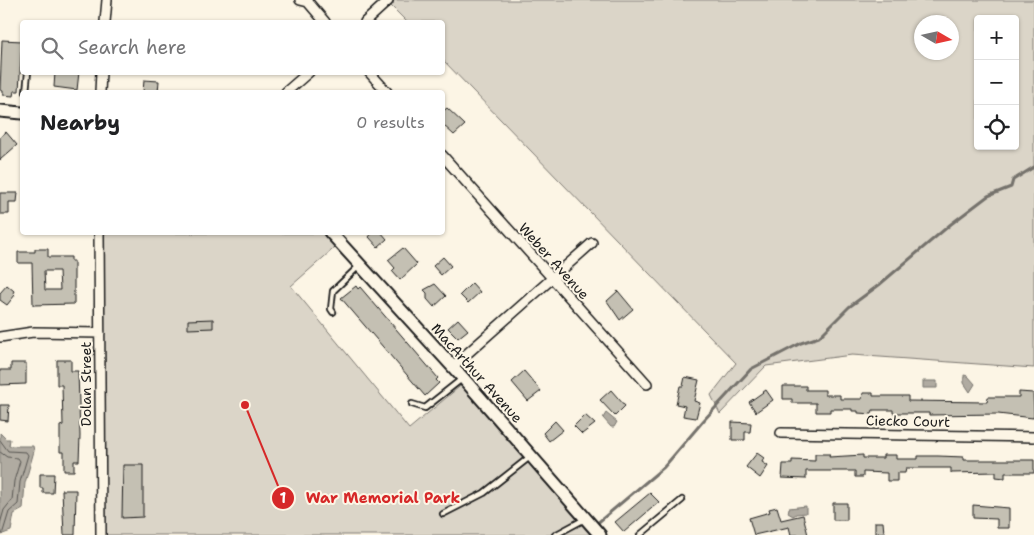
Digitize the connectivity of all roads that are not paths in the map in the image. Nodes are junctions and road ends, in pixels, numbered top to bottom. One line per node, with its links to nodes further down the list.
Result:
1 (107, 0): 4 (street)
2 (300, 0): 5 (street)
3 (388, 1): 6 (street)
4 (105, 20)
5 (323, 20)
6 (367, 20)
7 (28, 75): 11 (lane)
8 (101, 75): 12 (street)
9 (306, 75): 13 (street)
10 (372, 75): 14 (street)
11 (26, 90)
12 (100, 90)
13 (288, 90)
14 (385, 90)
15 (0, 111): 16 (street)
16 (20, 113)
17 (445, 158): 22 (street, Weber Avenue)
18 (99, 235): 24 (street, Dolan Street)
19 (333, 235): 21 (street, MacArthur Avenue)
20 (592, 243): 22 (street)
21 (360, 265): 23 (lane); 26 (street, MacArthur Avenue)
22 (552, 280): 26 (street); 28 (street, Weber Avenue)
23 (333, 312)
24 (100, 333): 25 (street); 37 (street, Dolan Street)
25 (0, 337)
26 (452, 367): 27 (street, MacArthur Avenue)
27 (462, 378): 29 (lane); 32 (street, MacArthur Avenue)
28 (647, 384)
29 (412, 404)
30 (781, 433): 31 (street, Ciecko Court)
31 (1034, 437)
32 (531, 456): 34 (lane); 35 (street, MacArthur Avenue)
33 (682, 500): 39 (lane)
34 (443, 514)
35 (586, 519): 36 (lane); 38 (street, MacArthur Avenue)
36 (555, 534)
37 (101, 535)
38 (600, 535)
39 (640, 535)

